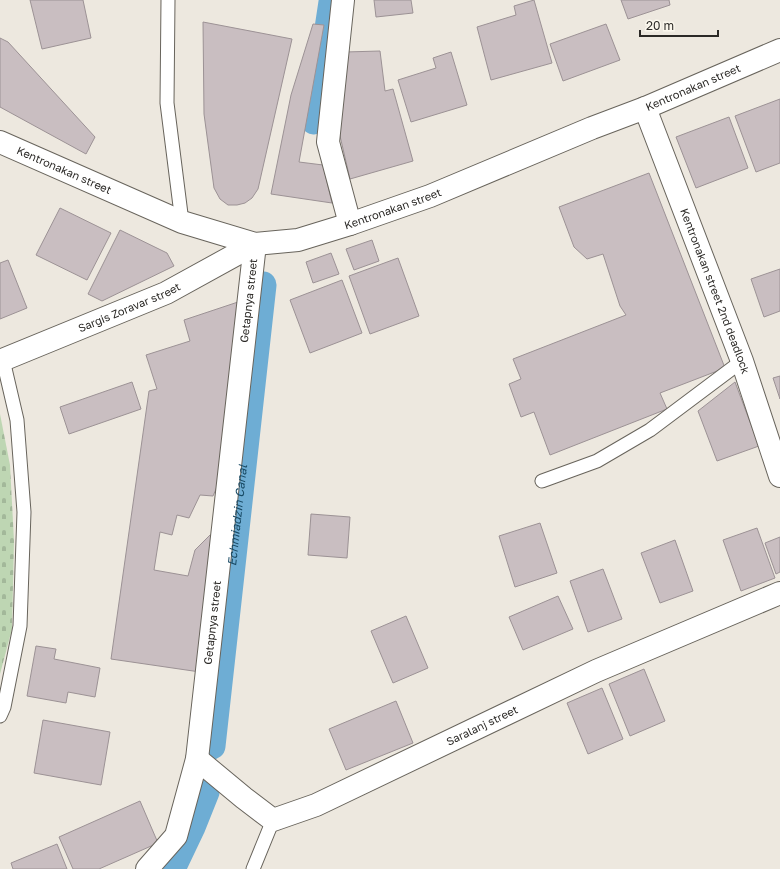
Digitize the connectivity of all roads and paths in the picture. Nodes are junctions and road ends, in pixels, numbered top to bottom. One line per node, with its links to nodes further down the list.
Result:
1 (168, 0): 6 (lane)
2 (343, 0): 7 (street)
3 (780, 50): 4 (street, Kentronakan street)
4 (644, 108): 7 (street, Kentronakan street); 10 (street, Kentronakan street 2nd deadlock)
5 (0, 142): 6 (street, Kentronakan street)
6 (182, 222): 8 (street, Kentronakan street)
7 (350, 224): 8 (street, Kentronakan street)
8 (255, 244): 9 (street, Sargis Zoravar street); 15 (street, Getapnya street)
9 (2, 361): 14 (lane)
10 (742, 361): 11 (street, Kentronakan street 2nd deadlock); 12 (lane)
11 (780, 476)
12 (542, 480)
13 (780, 593): 16 (street, Saralanj street)
14 (0, 716)
15 (197, 759): 16 (street); 17 (street, Getapnya street)
16 (273, 820): 18 (lane)
17 (147, 869)
18 (253, 869)

